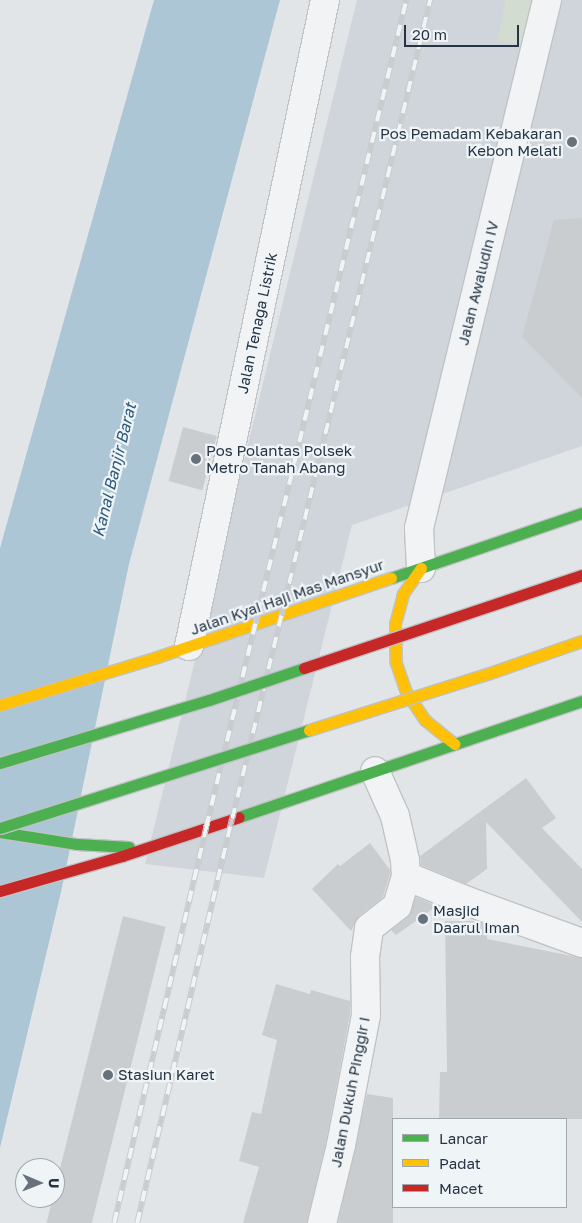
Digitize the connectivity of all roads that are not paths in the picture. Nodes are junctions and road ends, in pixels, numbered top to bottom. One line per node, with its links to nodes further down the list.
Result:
1 (325, 0): 7 (street, Jalan Tenaga Listrik)
2 (547, 0): 4 (street, Jalan Awaludin IV)
3 (582, 513): 4 (main road, Jalan Kyai Haji Mas Mansyur)
4 (420, 568): 7 (main road, Jalan Kyai Haji Mas Mansyur); 10 (main road)
5 (582, 575): 11 (main road, bridge)
6 (582, 641): 13 (main road, bridge)
7 (189, 646): 9 (main road, Jalan Kyai Haji Mas Mansyur)
8 (582, 701): 10 (main road)
9 (0, 705)
10 (455, 744): 12 (main road)
11 (0, 763)
12 (375, 771): 15 (main road); 16 (street, Jalan Dukuh Pinggir I)
13 (0, 828)
14 (0, 832): 15 (main road)
15 (145, 848): 17 (main road)
16 (406, 876): 18 (street); 19 (street, Jalan Dukuh Pinggir I)
17 (0, 891)
18 (582, 943)
19 (322, 1223)

